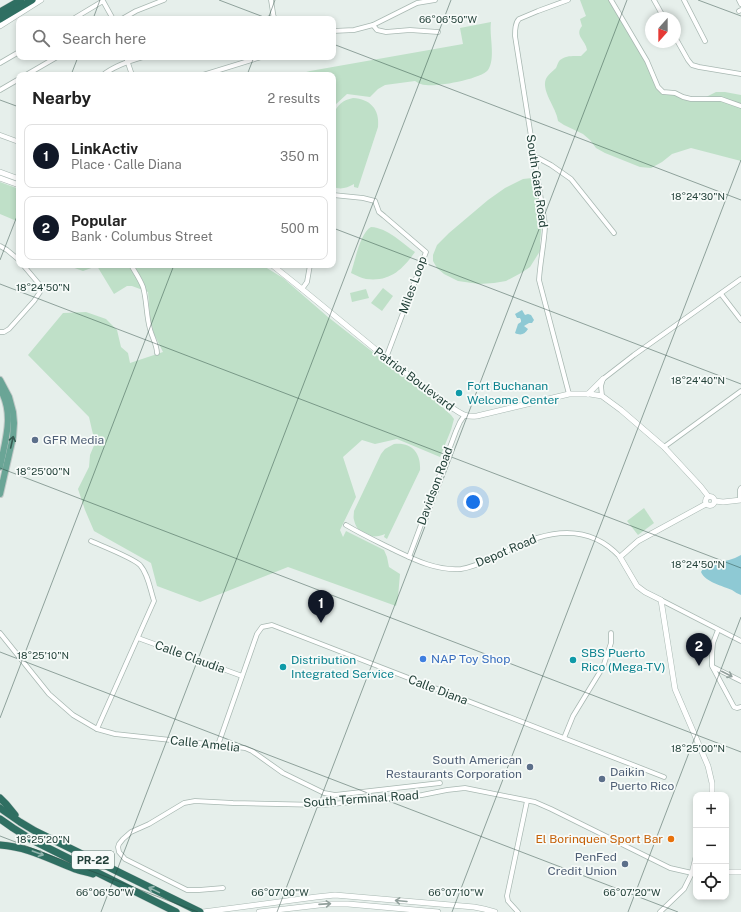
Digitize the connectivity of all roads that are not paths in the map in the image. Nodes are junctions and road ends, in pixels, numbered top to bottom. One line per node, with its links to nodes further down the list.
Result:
1 (11, 0): 16 (highway)
2 (20, 0): 17 (highway)
3 (32, 0): 23 (highway)
4 (41, 0): 25 (street)
5 (164, 0): 21 (street)
6 (271, 0): 22 (street)
7 (435, 0): 14 (street)
8 (568, 0): 46 (street, South Gate Road)
9 (611, 0): 43 (street)
10 (654, 0): 18 (street)
11 (684, 0): 28 (street)
12 (739, 0): 15 (street)
13 (103, 1): 19 (street); 20 (street)
14 (417, 2): 24 (street)
15 (741, 4)
16 (0, 6)
17 (0, 12)
18 (661, 12)
19 (78, 16)
20 (111, 16)
21 (127, 16)
22 (274, 16)
23 (0, 18)
24 (373, 24): 26 (street); 27 (street)
25 (0, 26)
26 (336, 31)
27 (438, 32)
28 (705, 41)
29 (681, 48): 40 (street)
30 (16, 54): 35 (street)
31 (52, 60): 36 (street)
32 (125, 60): 37 (street)
33 (127, 60): 38 (street)
34 (251, 60): 39 (street)
35 (0, 63)
36 (31, 72)
37 (107, 72)
38 (131, 72)
39 (213, 72)
40 (741, 74)
41 (16, 81): 42 (street)
42 (0, 90)
43 (741, 106)
44 (0, 135): 45 (street)
45 (16, 141)
46 (535, 158): 52 (street); 70 (street, South Gate Road)
47 (0, 172): 49 (street)
48 (0, 178): 50 (street)
49 (16, 178)
50 (16, 184)
51 (336, 195): 65 (street, Miles Loop)
52 (614, 233)
53 (0, 246): 54 (street)
54 (16, 258)
55 (26, 268): 63 (street)
56 (133, 268): 64 (street)
57 (276, 268): 60 (street, Patriot Boulevard)
58 (309, 268): 60 (street)
59 (741, 279): 61 (street)
60 (302, 289): 65 (street, Patriot Boulevard)
61 (721, 294): 62 (street); 66 (street)
62 (741, 320)
63 (0, 332)
64 (157, 353)
65 (386, 358): 73 (street, Patriot Boulevard)
66 (603, 379): 71 (street); 72 (street)
67 (0, 380): 77 (main road, one-way to 67)
68 (0, 389): 75 (main road)
69 (741, 391): 74 (street)
70 (569, 394): 71 (street, Patriot Boulevard); 73 (street, Patriot Boulevard)
71 (587, 394): 72 (street, Patriot Boulevard)
72 (602, 396): 74 (street, Patriot Boulevard)
73 (464, 416): 84 (street, Davidson Road)
74 (664, 447): 78 (street, Patriot Boulevard)
75 (0, 467)
76 (741, 488): 79 (street)
77 (0, 494)
78 (708, 496): 80 (street); 81 (street)
79 (740, 500): 80 (street)
80 (715, 501): 81 (street)
81 (706, 504): 85 (street)
82 (346, 525): 84 (street, Depot Road)
83 (91, 541): 90 (street)
84 (410, 557): 85 (street, Depot Road)
85 (620, 557): 86 (street, Depot Road)
86 (661, 600): 87 (street); 101 (street)
87 (718, 630): 91 (street); 92 (street)
88 (0, 633): 96 (street, Calle Amelia)
89 (611, 633): 97 (street)
90 (138, 638): 93 (street, Calle Claudia); 96 (street)
91 (741, 641)
92 (712, 666): 94 (street, one-way to 94); 95 (street)
93 (242, 676): 97 (street, Calle Diana); 98 (street, Calle Diana)
94 (741, 681)
95 (739, 708)
96 (97, 729): 98 (street, Calle Amelia)
97 (564, 738): 99 (street, Calle Diana)
98 (218, 745): 100 (street, Calle Amelia)
99 (664, 777)
100 (440, 783)
101 (712, 792)
102 (0, 798): 106 (highway)
103 (526, 801): 110 (street, South Terminal Road); 113 (street, South Terminal Road); 120 (street)
104 (0, 808): 106 (highway, PR-22)
105 (0, 819): 112 (highway, PR-22)
106 (20, 822): 115 (highway, PR-22, one-way to 106)
107 (0, 845): 112 (highway, one-way to 112)
108 (729, 872): 109 (street)
109 (741, 872)
110 (693, 873)
111 (693, 875): 121 (street)
112 (110, 879): 114 (highway, PR-22)
113 (223, 888)
114 (175, 911)
115 (200, 912)
116 (203, 912): 119 (street, one-way to 116)
117 (259, 912): 118 (street, one-way to 118)
118 (438, 912)
119 (495, 912)
120 (518, 912)
121 (660, 912)

